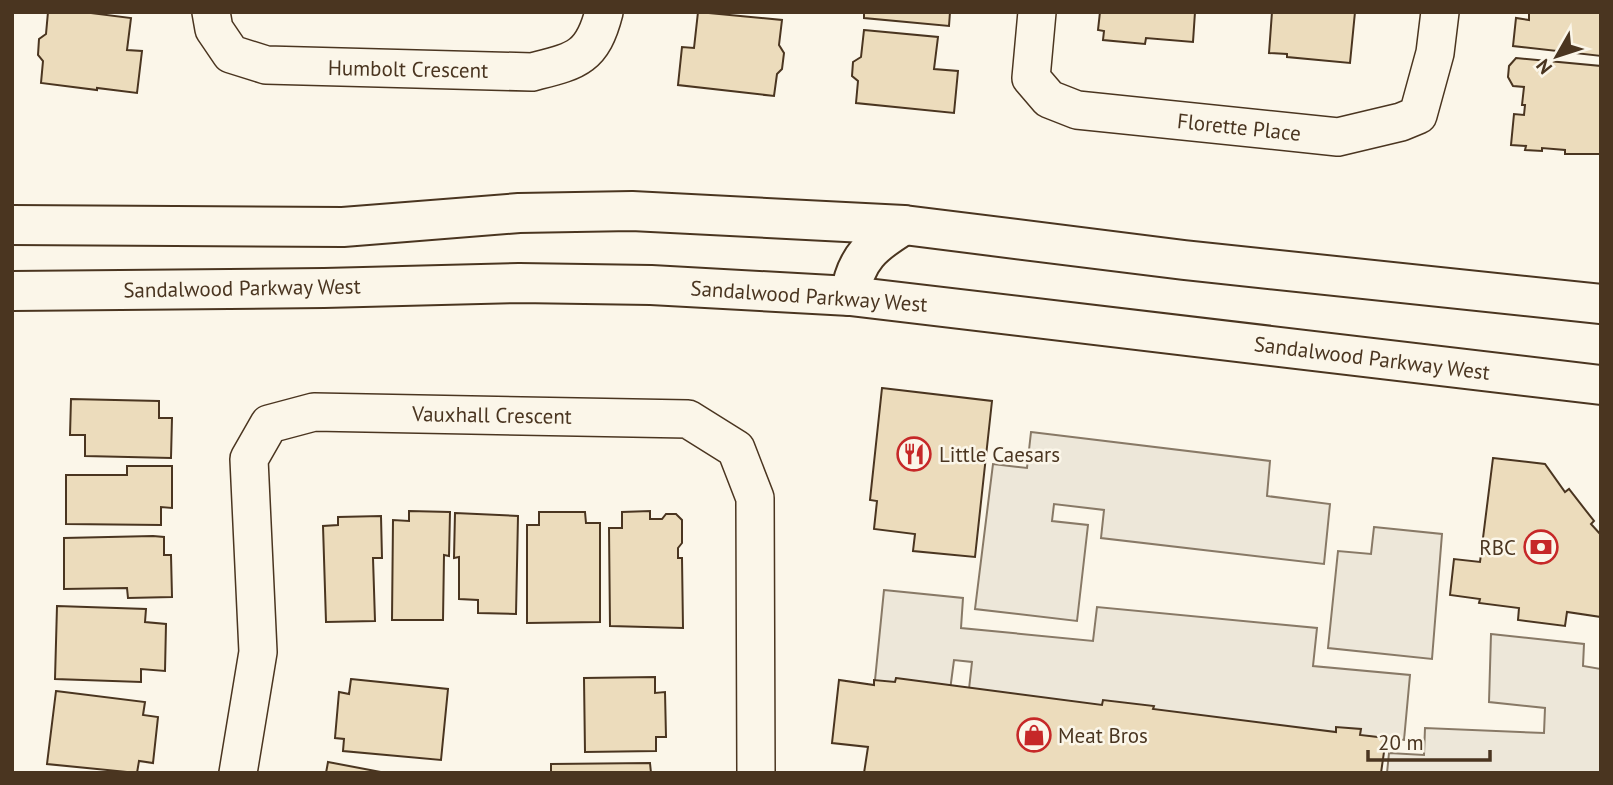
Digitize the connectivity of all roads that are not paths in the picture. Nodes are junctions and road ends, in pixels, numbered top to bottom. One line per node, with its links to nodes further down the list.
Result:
1 (211, 12): 2 (street, Humbolt Crescent)
2 (604, 12)
3 (1037, 12): 4 (street, Florette Place)
4 (1440, 12)
5 (12, 225): 6 (main road)
6 (904, 225): 8 (main road); 9 (main road)
7 (12, 290): 8 (main road, Sandalwood Parkway West)
8 (850, 296): 10 (main road, Sandalwood Parkway West)
9 (1601, 304)
10 (1601, 385)
11 (238, 773): 12 (street, Vauxhall Crescent)
12 (756, 773)

